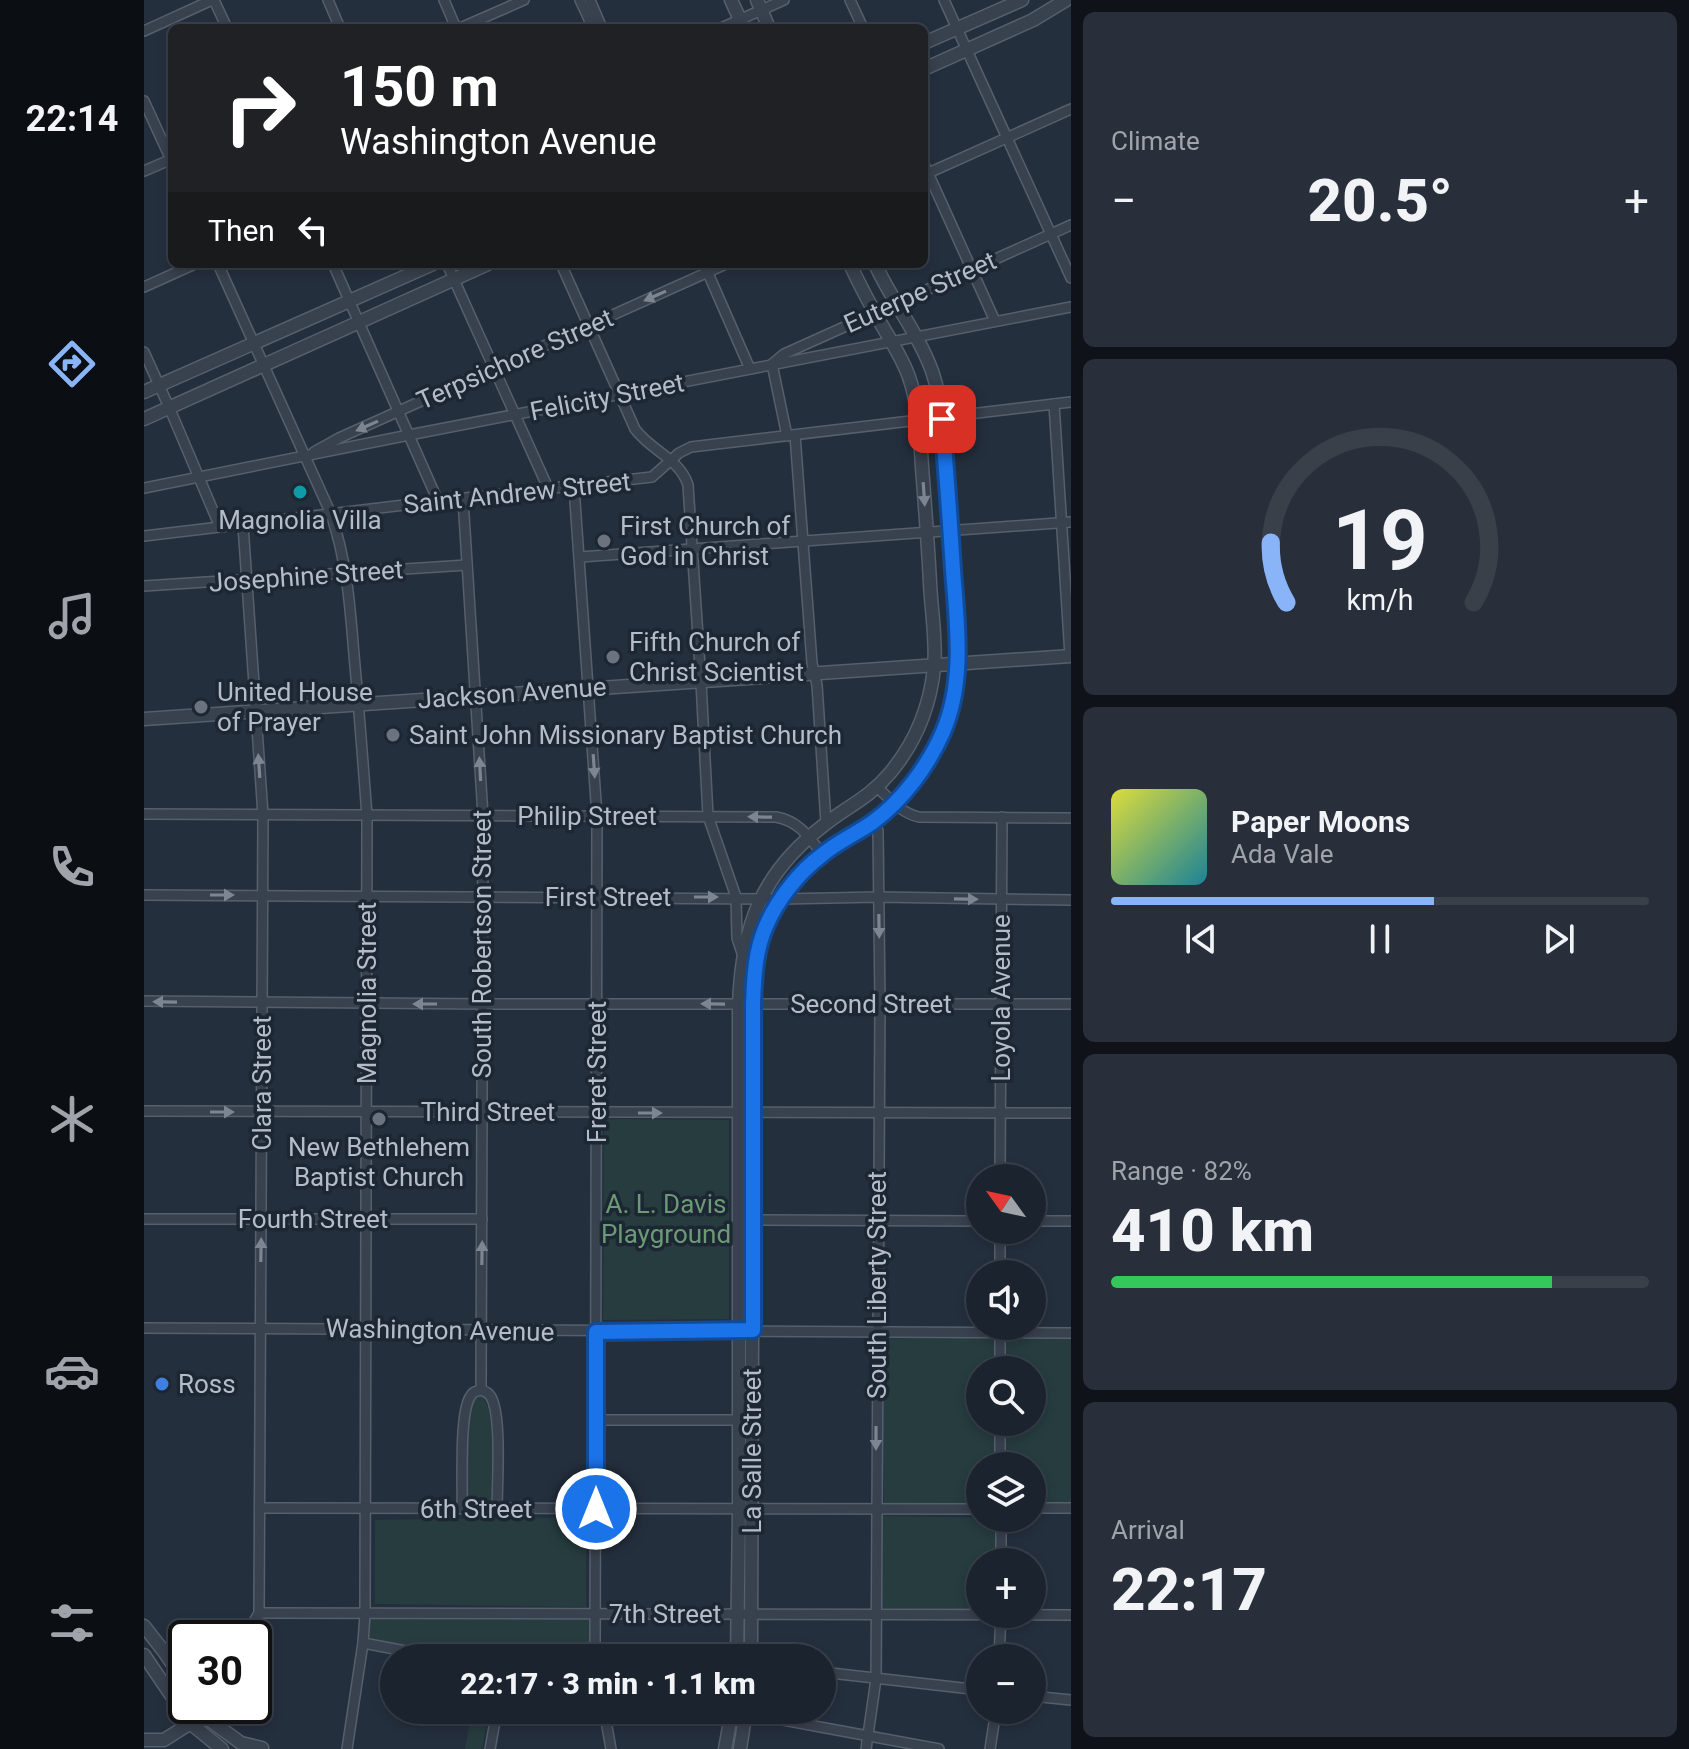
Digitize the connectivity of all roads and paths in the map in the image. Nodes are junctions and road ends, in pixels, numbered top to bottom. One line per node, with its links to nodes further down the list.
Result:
1 (213, 0): 15 (street); 25 (street)
2 (328, 0): 16 (street)
3 (444, 0): 17 (street)
4 (524, 0): 18 (street)
5 (580, 0): 19 (street)
6 (590, 0): 20 (street)
7 (731, 0): 21 (street)
8 (784, 0): 13 (street)
9 (850, 0): 23 (street)
10 (944, 0): 24 (street)
11 (1022, 0): 24 (street)
12 (1067, 0): 14 (street); 27 (street)
13 (759, 5): 21 (street); 22 (street)
14 (1071, 6)
15 (225, 24)
16 (338, 24)
17 (456, 24)
18 (467, 24)
19 (591, 24)
20 (600, 24)
21 (742, 24)
22 (767, 24)
23 (861, 24)
24 (957, 28): 26 (street); 27 (street)
25 (144, 31)
26 (928, 41)
27 (967, 50): 28 (street); 31 (street)
28 (928, 67)
29 (144, 101): 32 (street)
30 (1071, 109): 31 (street)
31 (1007, 138): 34 (street); 38 (street)
32 (168, 152)
33 (168, 162): 35 (street)
34 (928, 170)
35 (144, 171)
36 (928, 177): 49 (street)
37 (1071, 225): 38 (street, Euterpe Street)
38 (1050, 234): 49 (street, Euterpe Street); 50 (street)
39 (186, 268): 52 (street)
40 (220, 268): 62 (street, Magnolia Street)
41 (335, 268): 53 (street)
42 (424, 268): 53 (street)
43 (449, 268): 51 (street)
44 (479, 268): 51 (street)
45 (563, 268): 59 (street)
46 (706, 268): 59 (street, Terpsichore Street, one-way to 59); 67 (street)
47 (852, 268): 56 (street, La Salle Street)
48 (877, 268): 54 (street, La Salle Street)
49 (971, 268): 54 (street, Euterpe Street); 57 (street)
50 (1071, 278)
51 (454, 279): 58 (street); 66 (street)
52 (144, 287)
53 (349, 300): 58 (street); 62 (street)
54 (896, 303): 56 (street, Euterpe Street); 60 (street, La Salle Street)
55 (1071, 307): 57 (street, Felicity Street)
56 (875, 313): 61 (street, La Salle Street); 64 (street, Euterpe Street)
57 (995, 321): 60 (street, Felicity Street)
58 (359, 323): 65 (street); 74 (street)
59 (589, 326): 66 (street, Terpsichore Street); 70 (street)
60 (917, 336): 61 (street, Felicity Street); 77 (street, La Salle Street)
61 (891, 341): 64 (street, Felicity Street); 78 (street, La Salle Street)
62 (254, 343): 65 (street, Magnolia Street); 68 (street)
63 (144, 352): 68 (street)
64 (772, 364): 67 (street, Felicity Street); 80 (street)
65 (263, 365): 73 (street); 81 (street, Magnolia Street)
66 (495, 368): 74 (street, Terpsichore Street); 75 (street)
67 (750, 369): 70 (street, Felicity Street)
68 (159, 385): 69 (street); 73 (street)
69 (144, 392)
70 (620, 395): 75 (street, Felicity Street); 82 (street)
71 (1071, 402): 72 (street, Saint Andrew Street)
72 (1054, 404): 77 (street, Saint Andrew Street); 90 (street)
73 (169, 407): 76 (street); 83 (street)
74 (399, 411): 79 (street); 81 (street, Terpsichore Street, one-way to 81)
75 (515, 415): 79 (street, Felicity Street); 86 (street)
76 (144, 419)
77 (942, 419): 78 (street, Saint Andrew Street); 93 (street, La Salle Street)
78 (919, 421): 80 (street, Saint Andrew Street); 94 (street, La Salle Street, one-way to 94)
79 (409, 435): 81 (street, Felicity Street); 88 (street)
80 (791, 436): 82 (street, Saint Andrew Street); 96 (street)
81 (305, 457): 83 (street, Felicity Street); 89 (street, Magnolia Street)
82 (670, 461): 84 (street, Saint Andrew Street); 97 (street)
83 (200, 478): 85 (street, Felicity Street); 92 (street)
84 (574, 487): 86 (street, Saint Andrew Street); 98 (street, Freret Street)
85 (144, 488)
86 (548, 488): 87 (street, Saint Andrew Street)
87 (463, 499): 88 (street, Saint Andrew Street); 99 (street, South Robertson Street)
88 (438, 501): 89 (street, Saint Andrew Street)
89 (331, 514): 91 (street, Saint Andrew Street); 100 (street, Magnolia Street)
90 (1066, 522): 93 (street); 103 (street)
91 (243, 525): 92 (street, Saint Andrew Street); 101 (street, Clara Street)
92 (220, 527): 95 (street, Saint Andrew Street)
93 (951, 531): 94 (street); 104 (street, La Salle Street)
94 (927, 533): 96 (street); 105 (street, La Salle Street)
95 (144, 536)
96 (804, 542): 97 (street); 106 (street)
97 (692, 549): 98 (street); 107 (street)
98 (580, 557): 108 (street, Freret Street)
99 (467, 565): 100 (street, Josephine Street); 109 (street, South Robertson Street)
100 (346, 572): 101 (street, Josephine Street); 110 (street, Magnolia Street)
101 (247, 580): 102 (street, Josephine Street); 111 (street, Clara Street)
102 (144, 586)
103 (1071, 656): 104 (street, Jackson Avenue)
104 (958, 663): 105 (street, Jackson Avenue); 114 (street, La Salle Street)
105 (935, 664): 106 (street, Jackson Avenue); 113 (street, La Salle Street)
106 (815, 674): 107 (street, Jackson Avenue); 124 (street)
107 (701, 682): 108 (street, Jackson Avenue); 120 (street)
108 (589, 688): 109 (street, Jackson Avenue); 119 (street, Freret Street, one-way to 119)
109 (477, 696): 110 (street, Jackson Avenue); 118 (street, South Robertson Street, one-way to 109)
110 (359, 704): 111 (street, Jackson Avenue); 117 (street, Magnolia Street)
111 (255, 711): 112 (street, Jackson Avenue); 116 (street, Clara Street, one-way to 111)
112 (144, 719)
113 (877, 787): 114 (street); 124 (street, La Salle Street)
114 (895, 804): 121 (street); 123 (street, La Salle Street)
115 (144, 814): 116 (street, Philip Street)
116 (263, 815): 117 (street, Philip Street); 128 (street, Clara Street)
117 (367, 816): 118 (street, Philip Street); 129 (street, Magnolia Street)
118 (483, 816): 119 (street, Philip Street); 130 (street, South Robertson Street)
119 (597, 816): 120 (street, Philip Street); 131 (street, Freret Street)
120 (708, 816): 125 (street, Philip Street, one-way to 120); 132 (street)
121 (1002, 817): 122 (street); 136 (street, Loyola Avenue)
122 (1071, 818)
123 (873, 822): 126 (street, La Salle Street); 133 (street, South Liberty Street)
124 (826, 823): 125 (street, La Salle Street)
125 (809, 837): 126 (street, Philip Street); 134 (street, La Salle Street)
126 (822, 854): 135 (street, La Salle Street)
127 (144, 895): 128 (street, First Street, one-way to 128)
128 (262, 896): 129 (street, First Street); 140 (street, Clara Street)
129 (367, 896): 130 (street, First Street); 141 (street, Magnolia Street)
130 (482, 896): 131 (street, First Street); 143 (street, South Robertson Street)
131 (596, 896): 132 (street, First Street, one-way to 132); 142 (street, Freret Street)
132 (736, 897): 134 (street, First Street); 138 (street)
133 (878, 897): 135 (street, First Street); 136 (street, First Street, one-way to 136); 146 (street, South Liberty Street, one-way to 146)
134 (760, 898): 135 (street, First Street); 138 (street, La Salle Street)
135 (782, 899): 145 (street, La Salle Street)
136 (1001, 900): 137 (street, First Street); 147 (street, Loyola Avenue)
137 (1071, 900)
138 (743, 956): 144 (street, La Salle Street)
139 (144, 1001): 140 (street, Second Street, one-way to 139)
140 (262, 1003): 141 (street, Second Street); 150 (street, Clara Street)
141 (367, 1003): 143 (street, Second Street, one-way to 141); 151 (street, Magnolia Street)
142 (597, 1003): 143 (street, Second Street); 144 (street, Second Street, one-way to 142); 153 (street, Freret Street)
143 (483, 1004): 152 (street, South Robertson Street)
144 (739, 1004): 145 (street, Second Street); 155 (street, La Salle Street)
145 (753, 1004): 146 (street, Second Street); 156 (street, La Salle Street)
146 (880, 1004): 147 (street, Second Street); 154 (street, South Liberty Street)
147 (1000, 1004): 148 (street, Second Street); 157 (street, Loyola Avenue)
148 (1071, 1004)
149 (144, 1111): 150 (street, Third Street, one-way to 150)
150 (262, 1112): 151 (street, Third Street); 163 (street, Clara Street)
151 (367, 1112): 152 (street, Third Street); 164 (street, Magnolia Street)
152 (482, 1112): 153 (street, Third Street); 161 (street, South Robertson Street)
153 (598, 1112): 155 (street, Third Street, one-way to 155); 177 (street, Freret Street)
154 (878, 1112): 156 (street, Third Street); 157 (street, Third Street); 166 (street, South Liberty Street)
155 (739, 1113): 156 (street, Third Street); 162 (street, La Salle Street)
156 (753, 1113): 165 (street, La Salle Street)
157 (1000, 1113): 158 (street, Third Street); 159 (street, Loyola Avenue)
158 (1071, 1113)
159 (1000, 1164)
160 (144, 1219): 163 (street, Fourth Street)
161 (482, 1219): 164 (street, Fourth Street); 176 (street, South Robertson Street, one-way to 161)
162 (739, 1219): 165 (street); 173 (street, La Salle Street)
163 (261, 1220): 164 (street, Fourth Street); 171 (street, Clara Street, one-way to 163)
164 (366, 1220): 172 (street, Magnolia Street)
165 (753, 1220): 166 (street); 174 (street, La Salle Street)
166 (877, 1221): 167 (street); 178 (street, South Liberty Street)
167 (966, 1221)
168 (1046, 1221): 169 (street)
169 (1071, 1221)
170 (144, 1328): 171 (street, Washington Avenue)
171 (260, 1328): 172 (street, Washington Avenue); 184 (street, Clara Street)
172 (366, 1330): 176 (street, Washington Avenue); 185 (street, Magnolia Street)
173 (739, 1330): 174 (street, Washington Avenue); 177 (street, Washington Avenue); 183 (street, La Salle Street)
174 (753, 1330): 178 (street, Washington Avenue); 192 (street, La Salle Street)
175 (966, 1330): 178 (street, Washington Avenue)
176 (481, 1331): 177 (street, Washington Avenue); 181 (street, South Robertson Street)
177 (596, 1332): 182 (street, Freret Street)
178 (877, 1332): 186 (street, South Liberty Street, one-way to 186)
179 (1046, 1332): 180 (street, Washington Avenue)
180 (1071, 1333)
181 (481, 1390): 189 (street, South Robertson Street); 190 (street, South Robertson Street)
182 (596, 1420): 183 (street); 191 (street, Freret Street)
183 (739, 1420): 192 (street, La Salle Street)
184 (260, 1508): 185 (street, 6th Street); 194 (street, Clara Street)
185 (365, 1508): 189 (street, 6th Street); 195 (street, Magnolia Street)
186 (876, 1508): 192 (street, 6th Street); 193 (street, 6th Street); 199 (street, South Liberty Street)
187 (1046, 1508): 188 (street)
188 (1071, 1508)
189 (462, 1509): 190 (street, 6th Street)
190 (497, 1509): 191 (street, 6th Street)
191 (596, 1509): 192 (street, 6th Street); 196 (street, Freret Street)
192 (746, 1509): 198 (street, La Salle Street)
193 (966, 1509)
194 (259, 1613): 195 (street, 7th Street); 202 (street)
195 (365, 1614): 196 (street, 7th Street); 204 (street, Magnolia Street)
196 (595, 1614): 198 (street, 7th Street); 205 (street, Freret Street)
197 (966, 1614): 199 (street, 7th Street)
198 (745, 1615): 199 (street, 7th Street); 206 (street, La Salle Street); 207 (street, La Salle Street)
199 (876, 1615): 212 (street, South Liberty Street)
200 (1046, 1615): 201 (street, 7th Street)
201 (1071, 1615)
202 (255, 1620)
203 (144, 1626): 210 (street)
204 (363, 1643): 208 (street); 232 (street, Magnolia Street)
205 (595, 1644)
206 (740, 1644)
207 (749, 1644)
208 (380, 1646)
209 (144, 1655): 213 (street)
210 (168, 1657)
211 (836, 1674): 212 (street)
212 (876, 1679): 214 (street); 228 (street, South Liberty Street)
213 (166, 1688): 215 (street)
214 (966, 1689)
215 (168, 1691)
216 (1046, 1697): 217 (street)
217 (1071, 1700)
218 (188, 1724): 229 (street)
219 (191, 1724): 231 (street)
220 (215, 1724): 230 (street)
221 (228, 1724): 230 (street)
222 (494, 1724): 233 (street)
223 (607, 1724): 234 (street)
224 (729, 1724): 235 (street)
225 (744, 1724): 236 (street)
226 (807, 1724): 228 (street)
227 (994, 1724): 239 (street)
228 (868, 1736): 237 (street, South Liberty Street); 238 (street)
229 (144, 1740)
230 (263, 1748)
231 (222, 1749)
232 (347, 1749)
233 (490, 1749)
234 (611, 1749)
235 (725, 1749)
236 (740, 1749)
237 (866, 1749)
238 (939, 1749)
239 (990, 1749)

